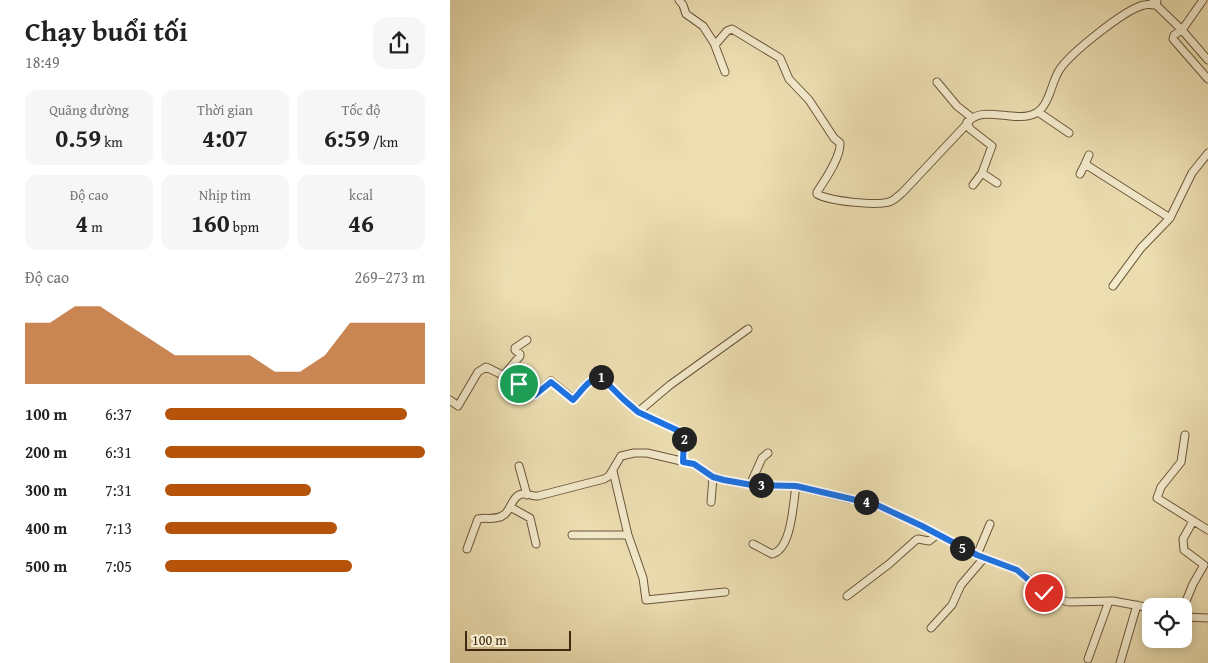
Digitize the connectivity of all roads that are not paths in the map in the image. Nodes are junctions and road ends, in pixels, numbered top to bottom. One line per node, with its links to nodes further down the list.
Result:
1 (1203, 0): 4 (street)
2 (683, 2): 5 (street)
3 (1155, 2): 4 (street); 10 (street)
4 (1182, 30): 6 (street); 8 (street)
5 (715, 44): 7 (street); 11 (street)
6 (1208, 60)
7 (725, 72)
8 (1208, 79)
9 (937, 82): 11 (street)
10 (1038, 112): 11 (street); 12 (street)
11 (969, 120): 16 (street)
12 (1069, 134)
13 (1208, 152): 20 (street)
14 (1088, 156): 15 (street)
15 (1084, 164): 17 (street); 20 (street)
16 (982, 173): 18 (street); 19 (street)
17 (1080, 174)
18 (997, 183)
19 (973, 185)
20 (1170, 218): 21 (street)
21 (1113, 286)
22 (748, 329): 26 (street)
23 (527, 340): 24 (street)
24 (504, 375): 25 (street); 26 (street)
25 (450, 400)
26 (638, 412): 29 (street)
27 (1185, 434): 38 (street)
28 (768, 453): 33 (street)
29 (683, 462): 31 (street); 32 (street)
30 (519, 466): 35 (street)
31 (613, 471): 35 (street); 43 (street)
32 (713, 477): 33 (street); 36 (street)
33 (750, 484): 34 (street)
34 (796, 486): 41 (street); 45 (street)
35 (527, 495): 37 (street)
36 (710, 502)
37 (510, 507): 44 (street); 46 (street)
38 (1193, 522): 40 (street); 50 (street)
39 (990, 524): 47 (street)
40 (1208, 530)
41 (938, 534): 47 (street); 49 (street)
42 (572, 535): 43 (street)
43 (628, 535): 48 (street)
44 (536, 544)
45 (753, 544)
46 (467, 550)
47 (980, 557): 51 (street); 56 (street)
48 (724, 592)
49 (847, 596)
50 (1187, 598)
51 (1108, 601): 52 (street); 57 (street)
52 (1137, 605): 53 (street); 58 (street)
53 (1142, 606)
54 (1192, 617): 55 (street)
55 (1208, 618)
56 (931, 628)
57 (1088, 659)
58 (1120, 663)

